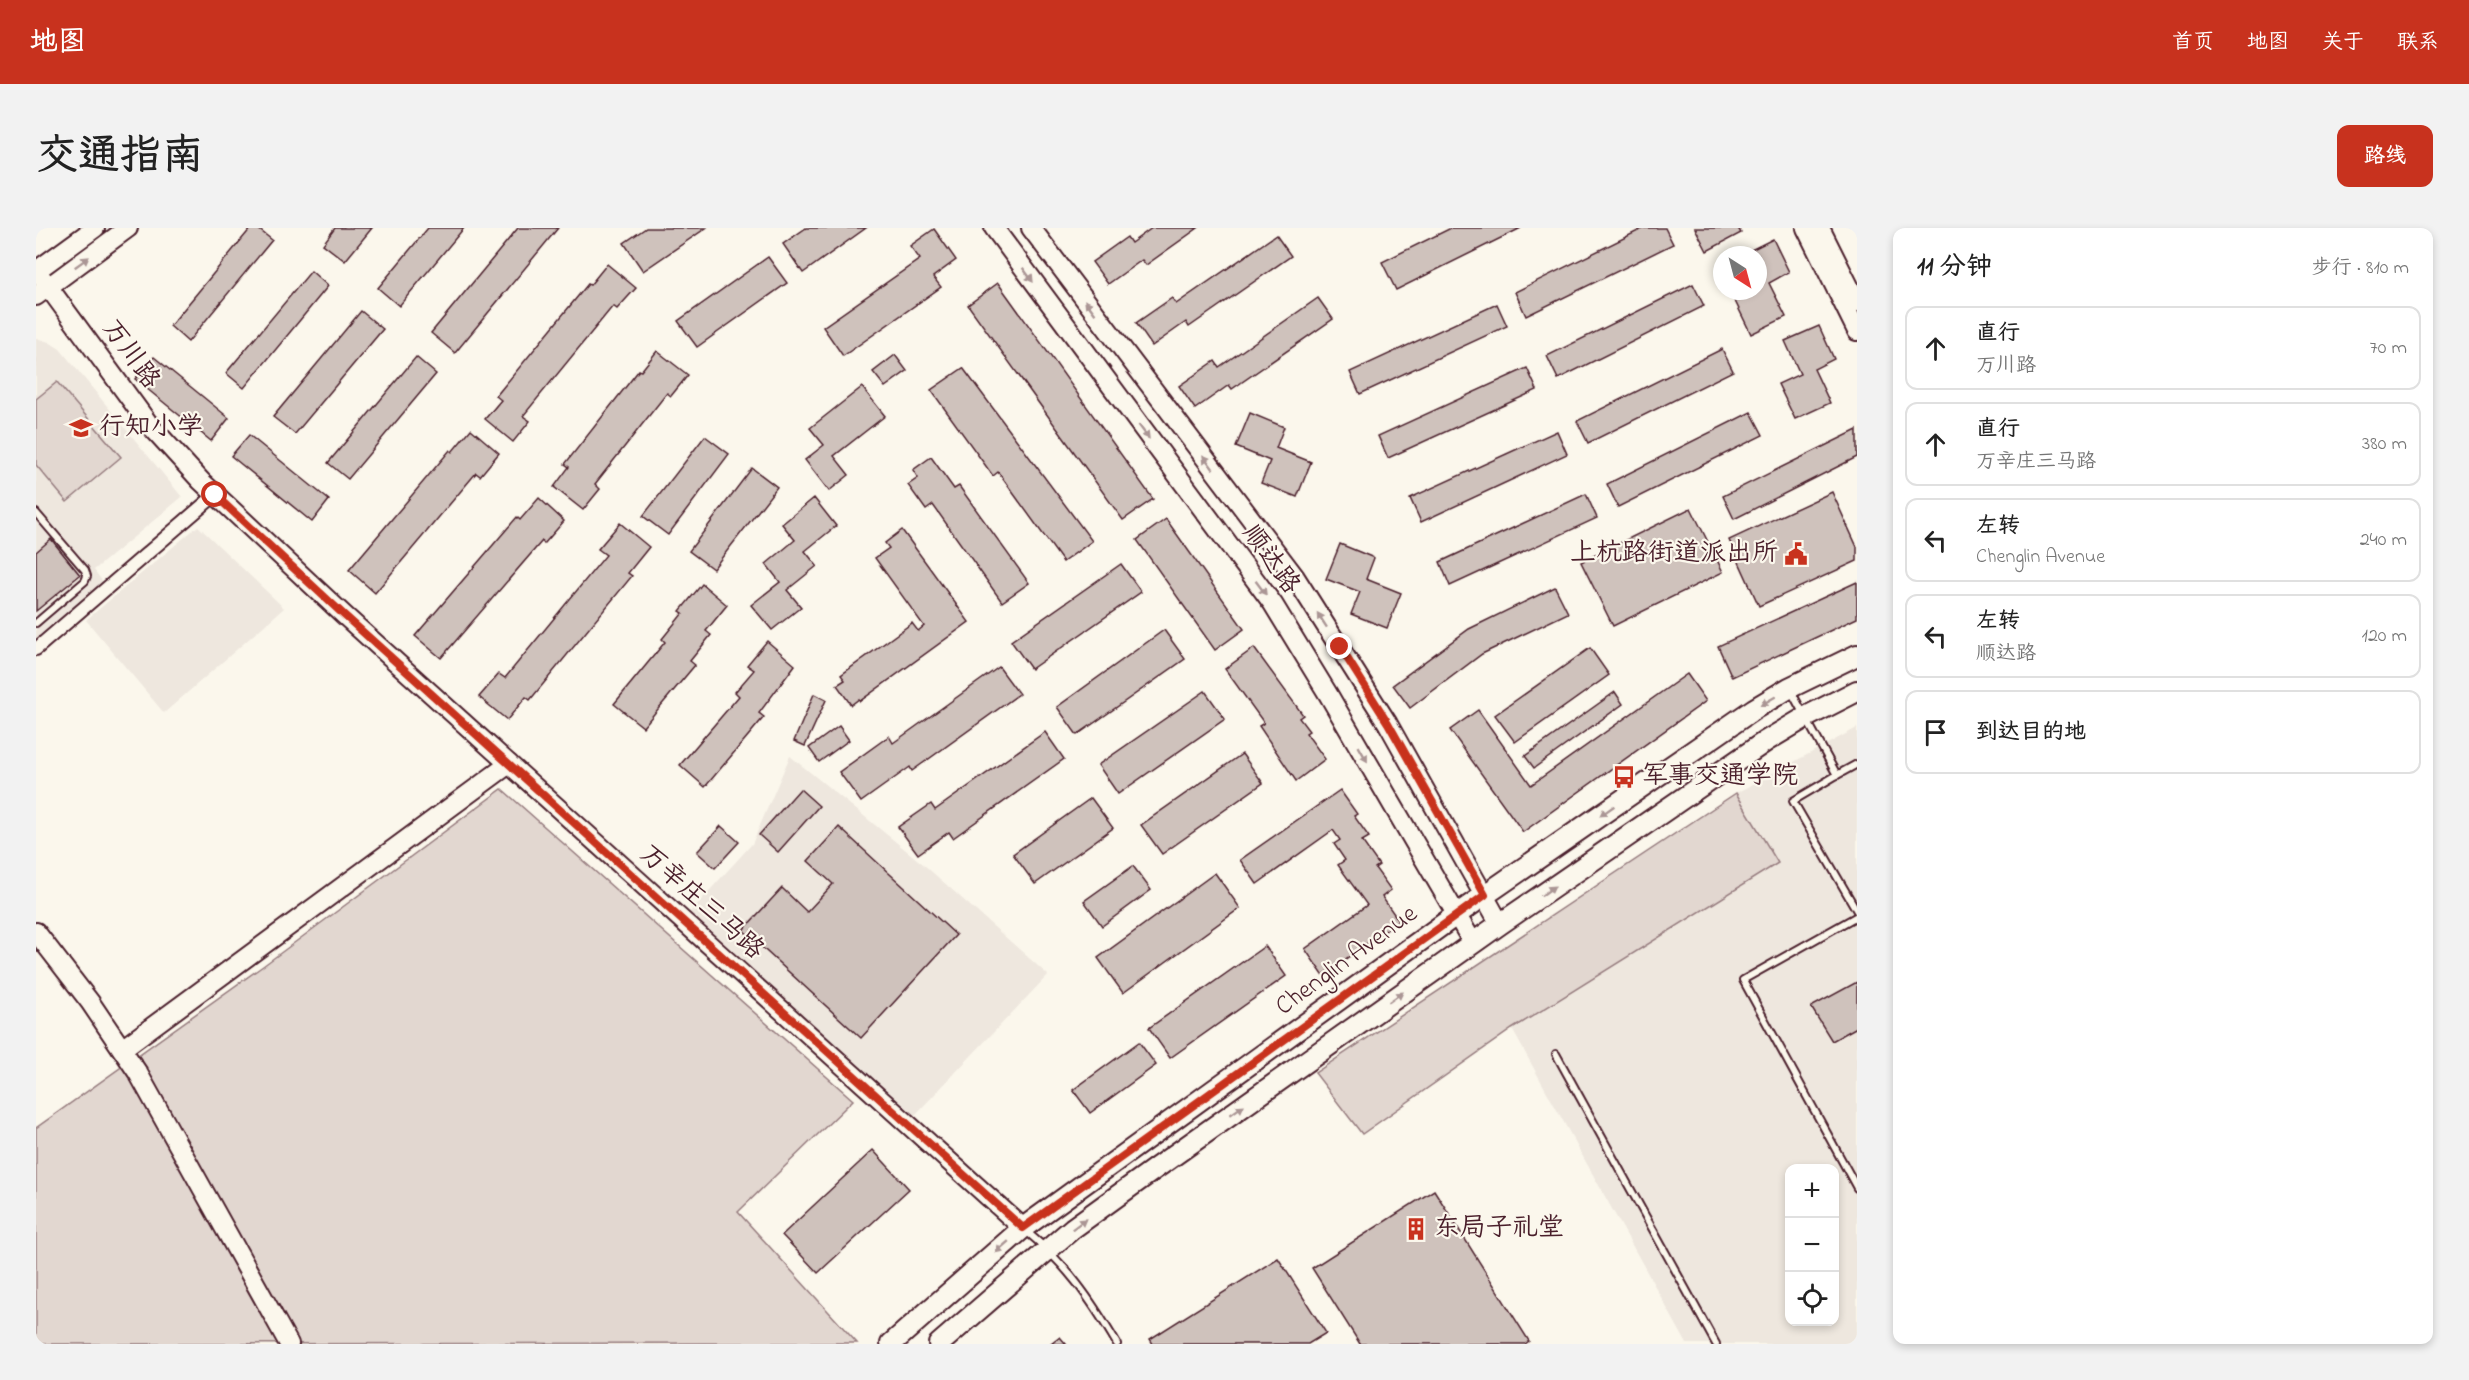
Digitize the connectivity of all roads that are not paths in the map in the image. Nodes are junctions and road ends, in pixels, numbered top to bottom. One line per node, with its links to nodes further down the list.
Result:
1 (95, 228): 7 (street)
2 (128, 228): 8 (street, one-way to 2)
3 (994, 228): 25 (street, 顺达路, one-way to 25)
4 (1031, 228): 23 (street, 顺达路, one-way to 4)
5 (1806, 228): 10 (street)
6 (1820, 228): 9 (street)
7 (36, 271): 8 (street, 万川路)
8 (42, 291): 11 (street, 万川路)
9 (1857, 302)
10 (1857, 331)
11 (215, 495): 13 (street, 万川路); 15 (street)
12 (36, 513): 14 (lane)
13 (344, 615): 20 (street, 万辛庄三马路)
14 (36, 623)
15 (36, 649)
16 (1857, 655): 17 (main road, Chenglin Avenue)
17 (1789, 688): 19 (lane); 23 (main road, Chenglin Avenue, one-way to 23)
18 (1857, 691): 19 (main road)
19 (1806, 717): 22 (lane); 26 (main road, one-way to 19)
20 (509, 764): 29 (street); 32 (street, 万辛庄三马路)
21 (1857, 764): 22 (lane)
22 (1837, 776): 24 (lane)
23 (1485, 895): 25 (main road, Chenglin Avenue); 26 (street, 顺达路)
24 (1857, 914): 31 (lane)
25 (1456, 915): 28 (street, 顺达路); 32 (main road, Chenglin Avenue)
26 (1500, 924): 28 (main road)
27 (36, 932): 29 (street)
28 (1473, 943): 33 (main road, one-way to 28)
29 (122, 1049): 34 (street)
30 (1556, 1054): 38 (lane)
31 (1857, 1188)
32 (1023, 1228): 33 (lane); 35 (main road, Chenglin Avenue, one-way to 35)
33 (1048, 1249): 36 (main road); 37 (lane)
34 (289, 1344)
35 (891, 1344)
36 (939, 1344)
37 (1117, 1344)
38 (1716, 1344)

